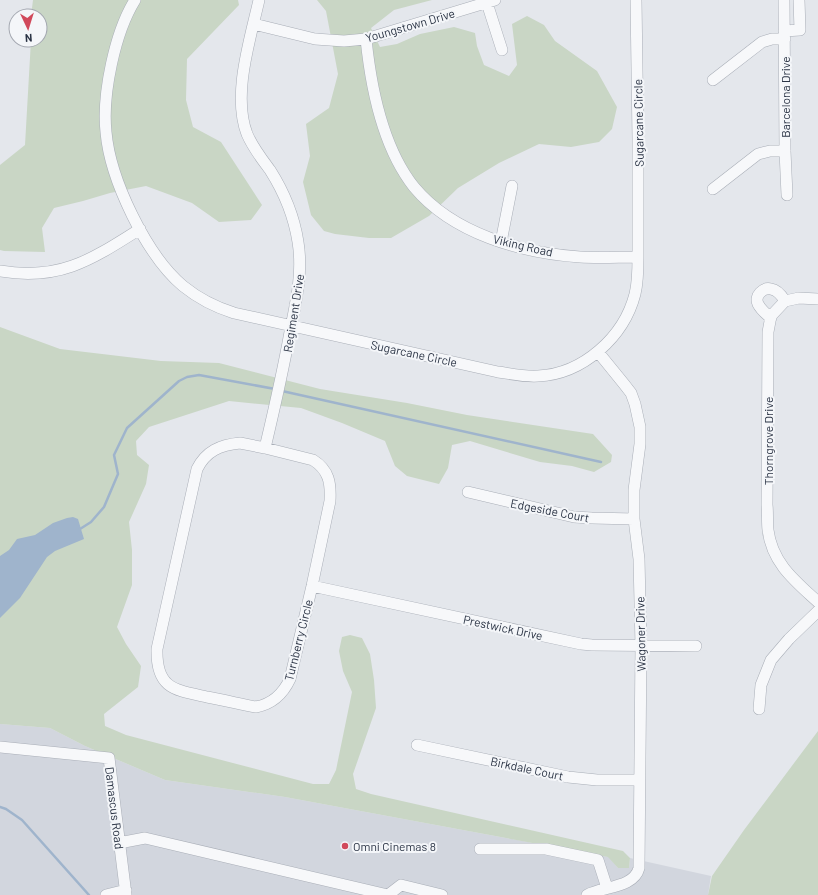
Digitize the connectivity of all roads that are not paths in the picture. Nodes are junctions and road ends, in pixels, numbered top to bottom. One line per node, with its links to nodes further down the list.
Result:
1 (135, 0): 16 (street, Sugarcane Circle)
2 (259, 0): 7 (street, Regiment Drive)
3 (636, 0): 18 (street, Sugarcane Circle)
4 (784, 0): 8 (street, Barcelona Drive)
5 (799, 0): 8 (street)
6 (491, 1): 9 (street, Youngstown Drive); 10 (street)
7 (254, 24): 9 (street, Youngstown Drive); 23 (street, Regiment Drive)
8 (784, 35): 11 (street); 12 (street, Barcelona Drive)
9 (366, 39): 17 (street, Viking Road)
10 (502, 50)
11 (713, 80)
12 (785, 151): 14 (street); 15 (street, Barcelona Drive)
13 (512, 186): 17 (street)
14 (713, 189)
15 (787, 195)
16 (140, 229): 19 (street); 23 (street, Sugarcane Circle)
17 (501, 242): 18 (street, Viking Road)
18 (638, 257): 24 (street, Sugarcane Circle)
19 (0, 272)
20 (818, 299): 21 (street)
21 (786, 301): 22 (street); 22 (street)
22 (771, 318): 29 (street, Thorngrove Drive)
23 (292, 326): 24 (street, Sugarcane Circle); 25 (street, Regiment Drive)
24 (598, 352): 27 (street, Wagoner Drive)
25 (265, 448): 28 (street, Turnberry Circle); 28 (street, Turnberry Circle)
26 (468, 492): 27 (street, Edgeside Court)
27 (634, 519): 31 (street, Wagoner Drive)
28 (312, 586): 31 (street, Prestwick Drive)
29 (818, 602)
30 (818, 611): 33 (street)
31 (641, 646): 32 (street, Prestwick Drive); 36 (street, Wagoner Drive)
32 (696, 646)
33 (759, 709)
34 (417, 745): 36 (street, Birkdale Court)
35 (0, 747): 37 (street, Damascus Road)
36 (639, 780): 39 (street, Wagoner Drive)
37 (119, 843): 40 (street); 41 (street, Damascus Road)
38 (480, 848): 39 (street)
39 (607, 888): 44 (street, Wagoner Drive)
40 (364, 892): 43 (street)
41 (126, 893): 42 (street)
42 (105, 895)
43 (442, 895)
44 (587, 895)

